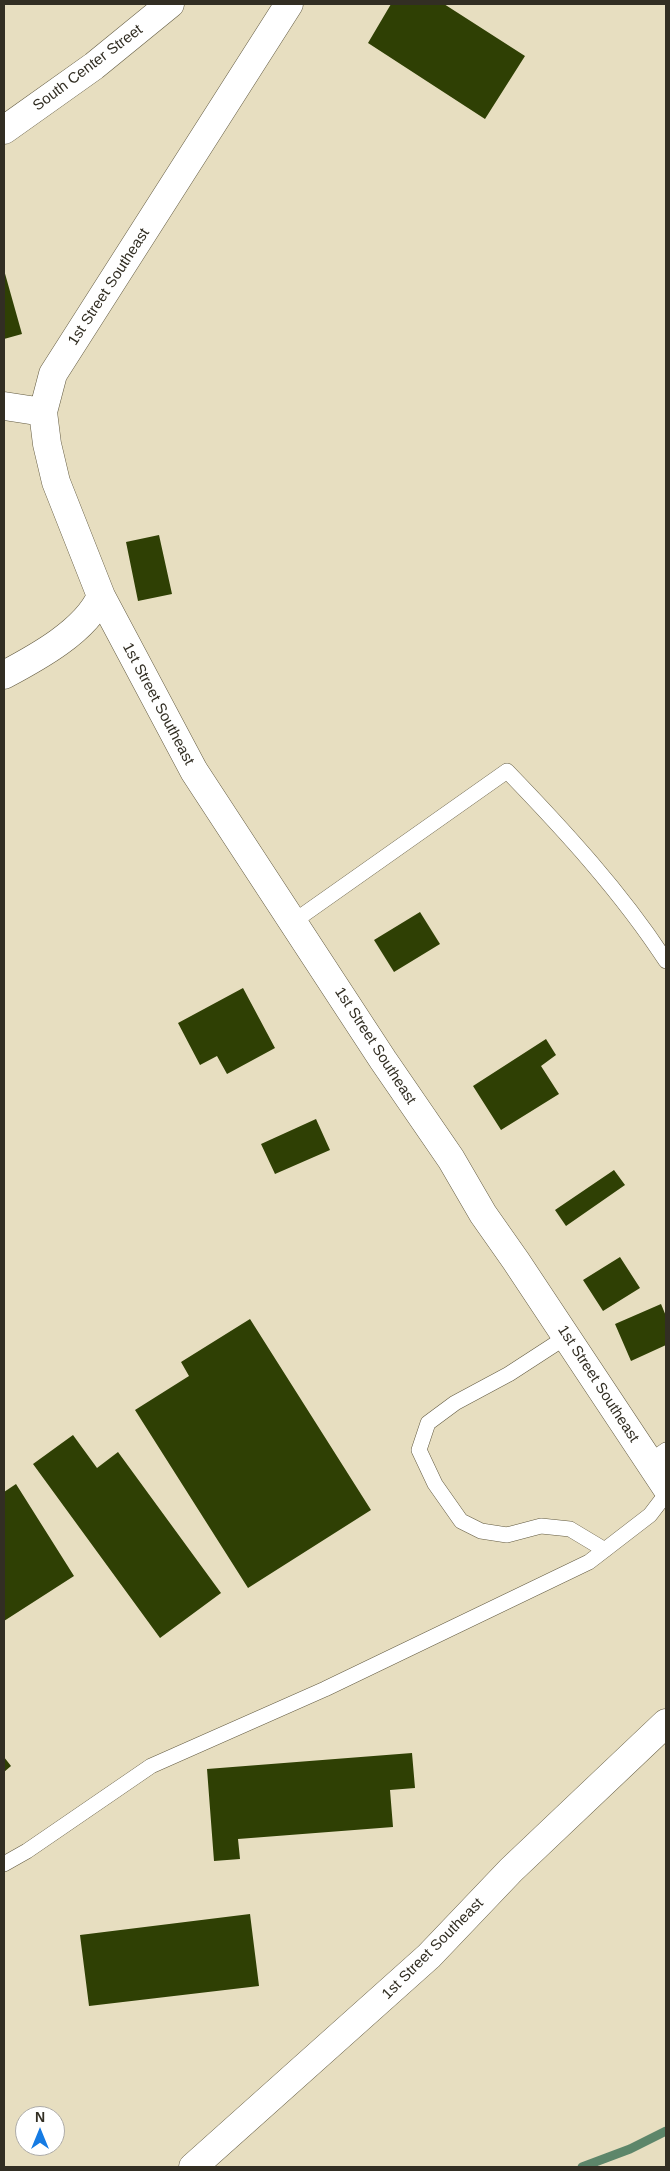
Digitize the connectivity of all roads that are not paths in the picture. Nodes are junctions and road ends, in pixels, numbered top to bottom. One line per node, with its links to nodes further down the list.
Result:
1 (170, 4): 3 (street, South Center Street)
2 (289, 4): 5 (street, 1st Street Southeast)
3 (4, 130)
4 (4, 406): 5 (street)
5 (43, 412): 6 (street, 1st Street Southeast)
6 (100, 596): 7 (street); 8 (street, 1st Street Southeast)
7 (4, 675)
8 (293, 922): 9 (lane); 10 (street, 1st Street Southeast)
9 (666, 961)
10 (566, 1337): 11 (street, 1st Street Southeast); 14 (lane)
11 (658, 1456): 12 (street, 1st Street Southeast)
12 (666, 1487)
13 (666, 1494): 14 (lane)
14 (605, 1550): 16 (lane)
15 (666, 1723): 17 (street, 1st Street Southeast)
16 (4, 1864)
17 (193, 2167)

